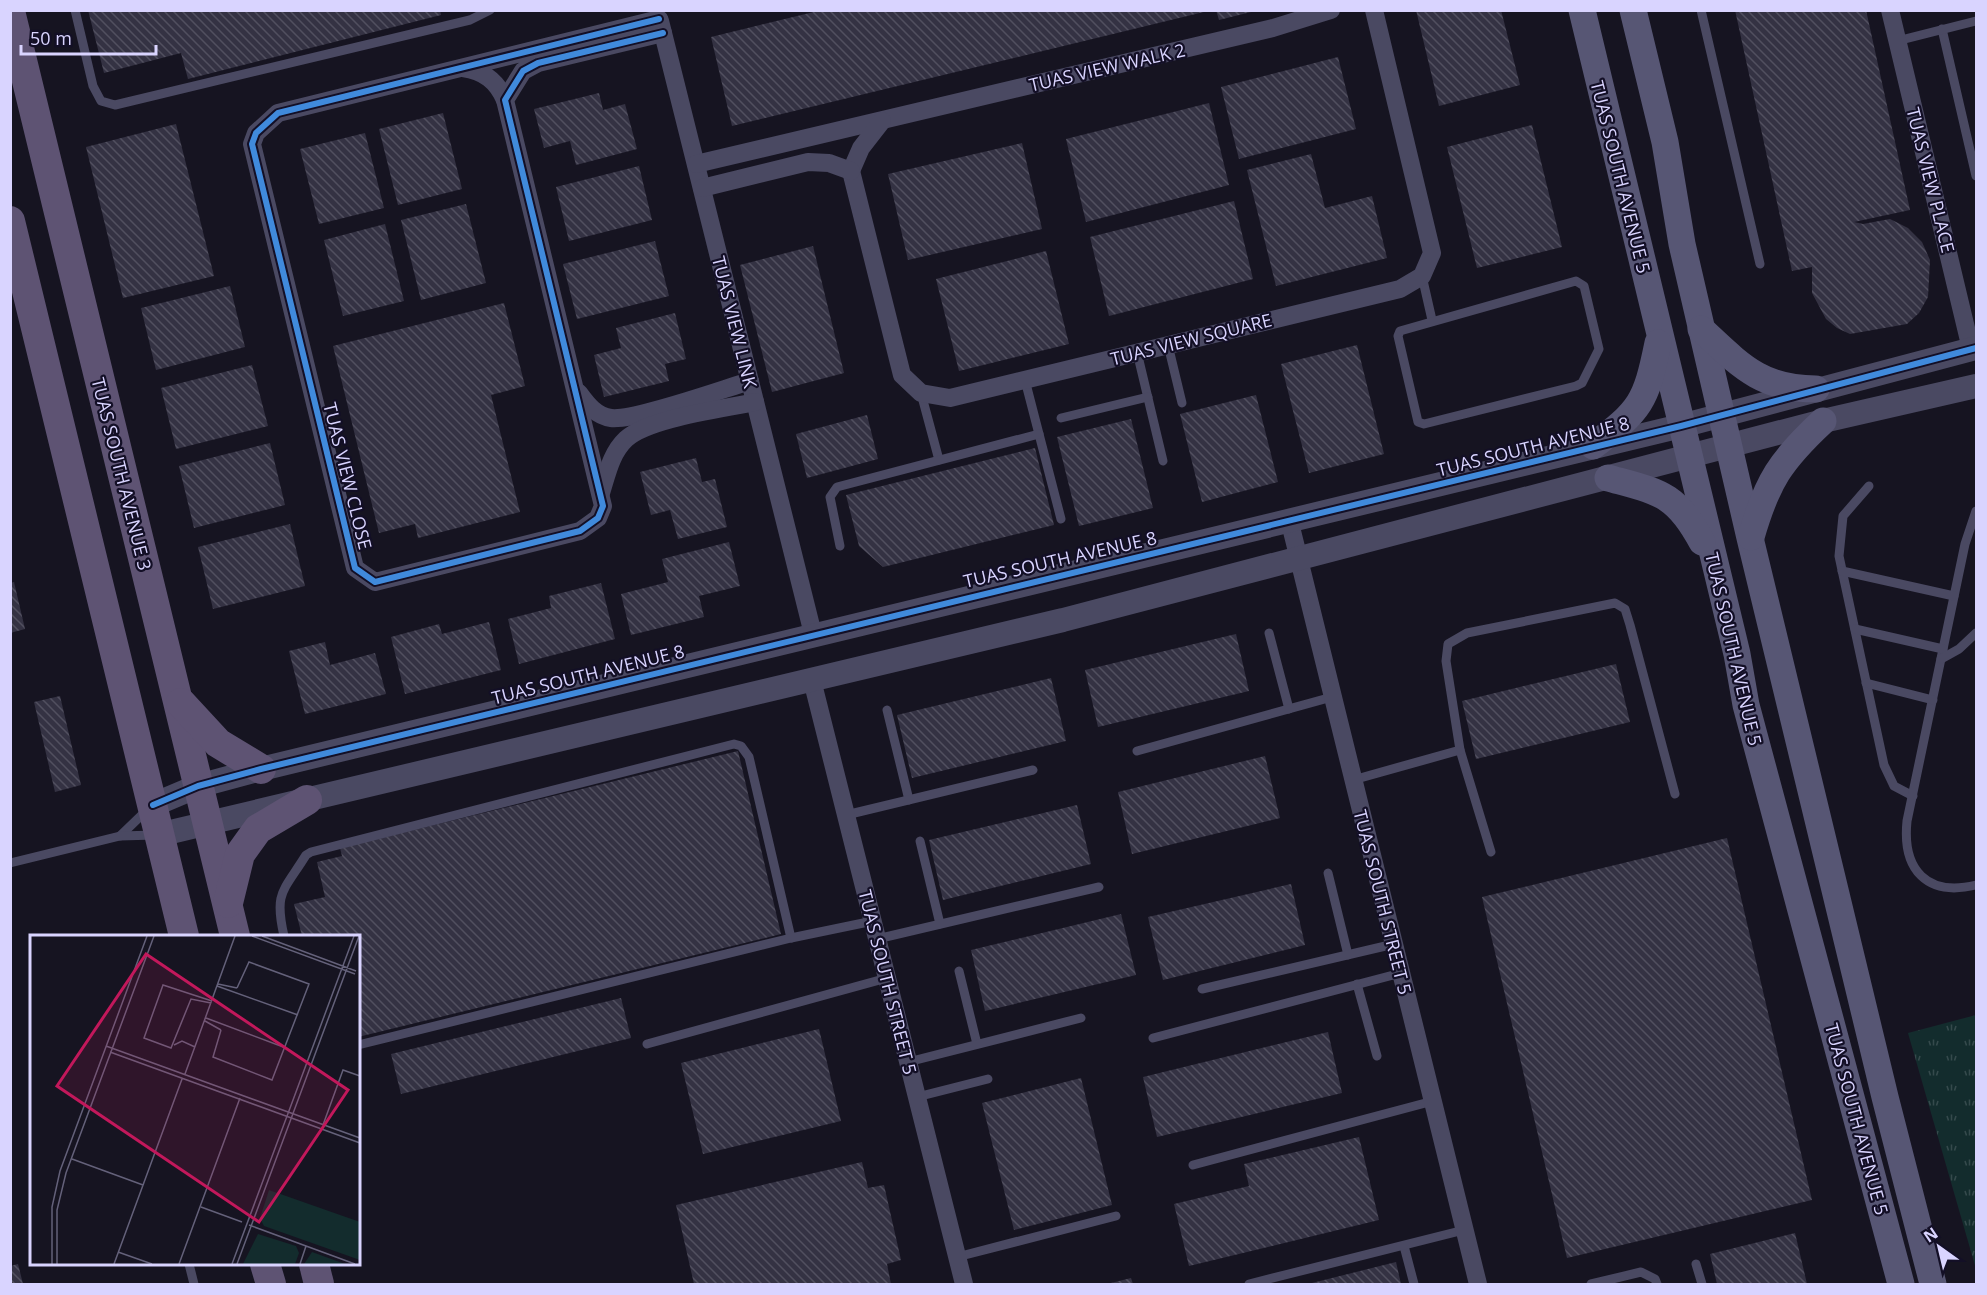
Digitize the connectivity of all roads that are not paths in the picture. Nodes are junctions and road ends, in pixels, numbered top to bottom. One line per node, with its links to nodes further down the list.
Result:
1 (75, 10): 2 (lane)
2 (490, 10)
3 (1331, 10): 16 (street, TUAS VIEW WALK 2)
4 (1374, 10): 23 (street)
5 (1582, 10): 26 (main road, TUAS SOUTH AVENUE 5)
6 (1633, 10): 25 (main road, TUAS SOUTH AVENUE 5)
7 (1701, 10): 22 (lane)
8 (1890, 10): 13 (street, TUAS VIEW PLACE)
9 (10, 12): 71 (main road, TUAS SOUTH AVENUE 3)
10 (660, 21): 14 (street, TUAS VIEW CLOSE); 15 (street); 17 (street, TUAS VIEW LINK)
11 (1977, 21): 12 (lane)
12 (1942, 29): 13 (lane); 19 (lane)
13 (1897, 41): 28 (street, TUAS VIEW PLACE)
14 (462, 68): 15 (street, TUAS VIEW CLOSE); 51 (street, TUAS VIEW CLOSE)
15 (505, 100): 33 (street, TUAS VIEW CLOSE)
16 (882, 121): 17 (street, TUAS VIEW WALK 2); 18 (street)
17 (696, 164): 20 (street, TUAS VIEW LINK)
18 (851, 171): 20 (street); 35 (street)
19 (1977, 176)
20 (702, 188): 31 (street, TUAS VIEW LINK)
21 (13, 239): 84 (main road)
22 (1760, 264)
23 (1422, 276): 24 (lane); 27 (street, TUAS VIEW SQUARE)
24 (1432, 320): 24 (lane)
25 (1701, 329): 34 (main road); 39 (main road, TUAS SOUTH AVENUE 5)
26 (1659, 335): 42 (main road, TUAS SOUTH AVENUE 5); 44 (main road)
27 (1168, 345): 29 (street, TUAS VIEW SQUARE); 38 (lane)
28 (1974, 349): 34 (street, TUAS SOUTH AVENUE 8)
29 (1137, 352): 30 (street, TUAS VIEW SQUARE); 36 (lane)
30 (1024, 380): 35 (street, TUAS VIEW SQUARE); 43 (lane)
31 (750, 381): 33 (street, TUAS VIEW CLOSE); 37 (street, TUAS VIEW LINK)
32 (1977, 386): 41 (street)
33 (575, 387): 51 (street, TUAS VIEW CLOSE)
34 (1816, 388): 39 (street, TUAS SOUTH AVENUE 8)
35 (921, 393): 47 (lane)
36 (1148, 397): 40 (lane); 48 (lane)
37 (755, 402): 51 (street, TUAS VIEW CLOSE); 64 (street, TUAS VIEW LINK)
38 (1182, 402)
39 (1722, 414): 42 (street, TUAS SOUTH AVENUE 8); 45 (main road, TUAS SOUTH AVENUE 5)
40 (1061, 418)
41 (1822, 421): 45 (street); 55 (main road)
42 (1681, 426): 44 (street, TUAS SOUTH AVENUE 8); 46 (main road, TUAS SOUTH AVENUE 5)
43 (1039, 434): 47 (lane); 53 (lane)
44 (1593, 446): 54 (street, TUAS SOUTH AVENUE 8)
45 (1729, 446): 46 (street); 55 (main road, TUAS SOUTH AVENUE 5)
46 (1689, 457): 49 (street); 58 (main road, TUAS SOUTH AVENUE 5)
47 (939, 460): 56 (lane)
48 (1163, 461)
49 (1608, 478): 57 (street); 58 (main road)
50 (1869, 486): 59 (lane)
51 (601, 495)
52 (1977, 511): 60 (lane)
53 (1061, 519)
54 (1289, 519): 57 (street, TUAS SOUTH STREET 5); 64 (street, TUAS SOUTH AVENUE 8)
55 (1750, 538): 139 (main road, TUAS SOUTH AVENUE 5)
56 (840, 546)
57 (1298, 558): 67 (street); 69 (street, TUAS SOUTH STREET 5)
58 (1715, 567): 138 (main road, TUAS SOUTH AVENUE 5)
59 (1842, 571): 60 (lane); 61 (lane)
60 (1954, 596): 65 (lane)
61 (1855, 629): 65 (lane); 68 (lane)
62 (1269, 633): 72 (lane)
63 (1977, 633): 66 (lane)
64 (813, 634): 76 (street, TUAS SOUTH AVENUE 8)
65 (1943, 648): 66 (lane)
66 (1941, 659): 70 (lane)
67 (812, 680): 82 (street); 85 (street, TUAS SOUTH STREET 5)
68 (1866, 684): 70 (lane); 81 (lane)
69 (1332, 697): 72 (lane); 78 (street, TUAS SOUTH STREET 5)
70 (1933, 700): 81 (lane)
71 (179, 701): 76 (main road); 79 (main road, TUAS SOUTH AVENUE 3)
72 (1289, 709): 75 (lane)
73 (887, 710): 83 (lane)
74 (1460, 750): 78 (lane); 80 (lane); 90 (lane)
75 (1137, 751)
76 (261, 769): 79 (street, TUAS SOUTH AVENUE 8)
77 (1033, 770): 83 (lane)
78 (1353, 780): 102 (street, TUAS SOUTH STREET 5)
79 (198, 786): 84 (street, TUAS SOUTH AVENUE 8); 86 (main road, TUAS SOUTH AVENUE 3)
80 (1675, 794)
81 (1913, 796): 93 (lane)
82 (307, 800): 86 (street); 95 (main road)
83 (909, 800): 85 (lane)
84 (153, 805): 87 (main road); 88 (lane)
85 (846, 815): 97 (street, TUAS SOUTH STREET 5)
86 (208, 823): 87 (street); 95 (main road, TUAS SOUTH AVENUE 3)
87 (158, 835): 88 (lane); 98 (main road)
88 (120, 837): 91 (lane)
89 (920, 841): 96 (lane)
90 (1491, 852)
91 (10, 862)
92 (1328, 873): 103 (lane)
93 (1977, 885)
94 (1099, 887): 96 (lane)
95 (228, 906): 99 (main road, TUAS SOUTH AVENUE 3)
96 (940, 924): 97 (lane)
97 (875, 930): 101 (lane); 106 (street, TUAS SOUTH STREET 5)
98 (184, 935)
99 (235, 935)
100 (284, 935): 101 (lane)
101 (791, 938): 113 (lane)
102 (1394, 944): 103 (lane); 105 (street, TUAS SOUTH STREET 5)
103 (1348, 955): 108 (lane)
104 (959, 971): 112 (lane)
105 (1401, 973): 107 (lane); 118 (street, TUAS SOUTH STREET 5)
106 (887, 978): 111 (lane); 115 (street, TUAS SOUTH STREET 5)
107 (1357, 984): 110 (lane); 114 (lane)
108 (1202, 989)
109 (1081, 1018): 112 (lane)
110 (1153, 1038)
111 (647, 1044)
112 (977, 1044): 115 (lane)
113 (360, 1045)
114 (1377, 1056)
115 (908, 1062): 117 (street, TUAS SOUTH STREET 5)
116 (988, 1079): 117 (lane)
117 (917, 1098): 123 (street, TUAS SOUTH STREET 5)
118 (1433, 1101): 119 (lane); 121 (street, TUAS SOUTH STREET 5)
119 (1193, 1164)
120 (1116, 1216): 123 (lane)
121 (1464, 1230): 122 (lane); 134 (street, TUAS SOUTH STREET 5)
122 (1404, 1246): 132 (lane); 133 (lane)
123 (957, 1257): 131 (street, TUAS SOUTH STREET 5)
124 (1696, 1264): 137 (lane)
125 (189, 1265): 128 (lane)
126 (266, 1265): 129 (main road)
127 (314, 1265): 130 (main road)
128 (194, 1284)
129 (271, 1284)
130 (319, 1284)
131 (963, 1284)
132 (1248, 1284)
133 (1414, 1284)
134 (1478, 1284)
135 (1591, 1284): 136 (lane)
136 (1657, 1284)
137 (1702, 1284)
138 (1901, 1284)
139 (1933, 1284)

